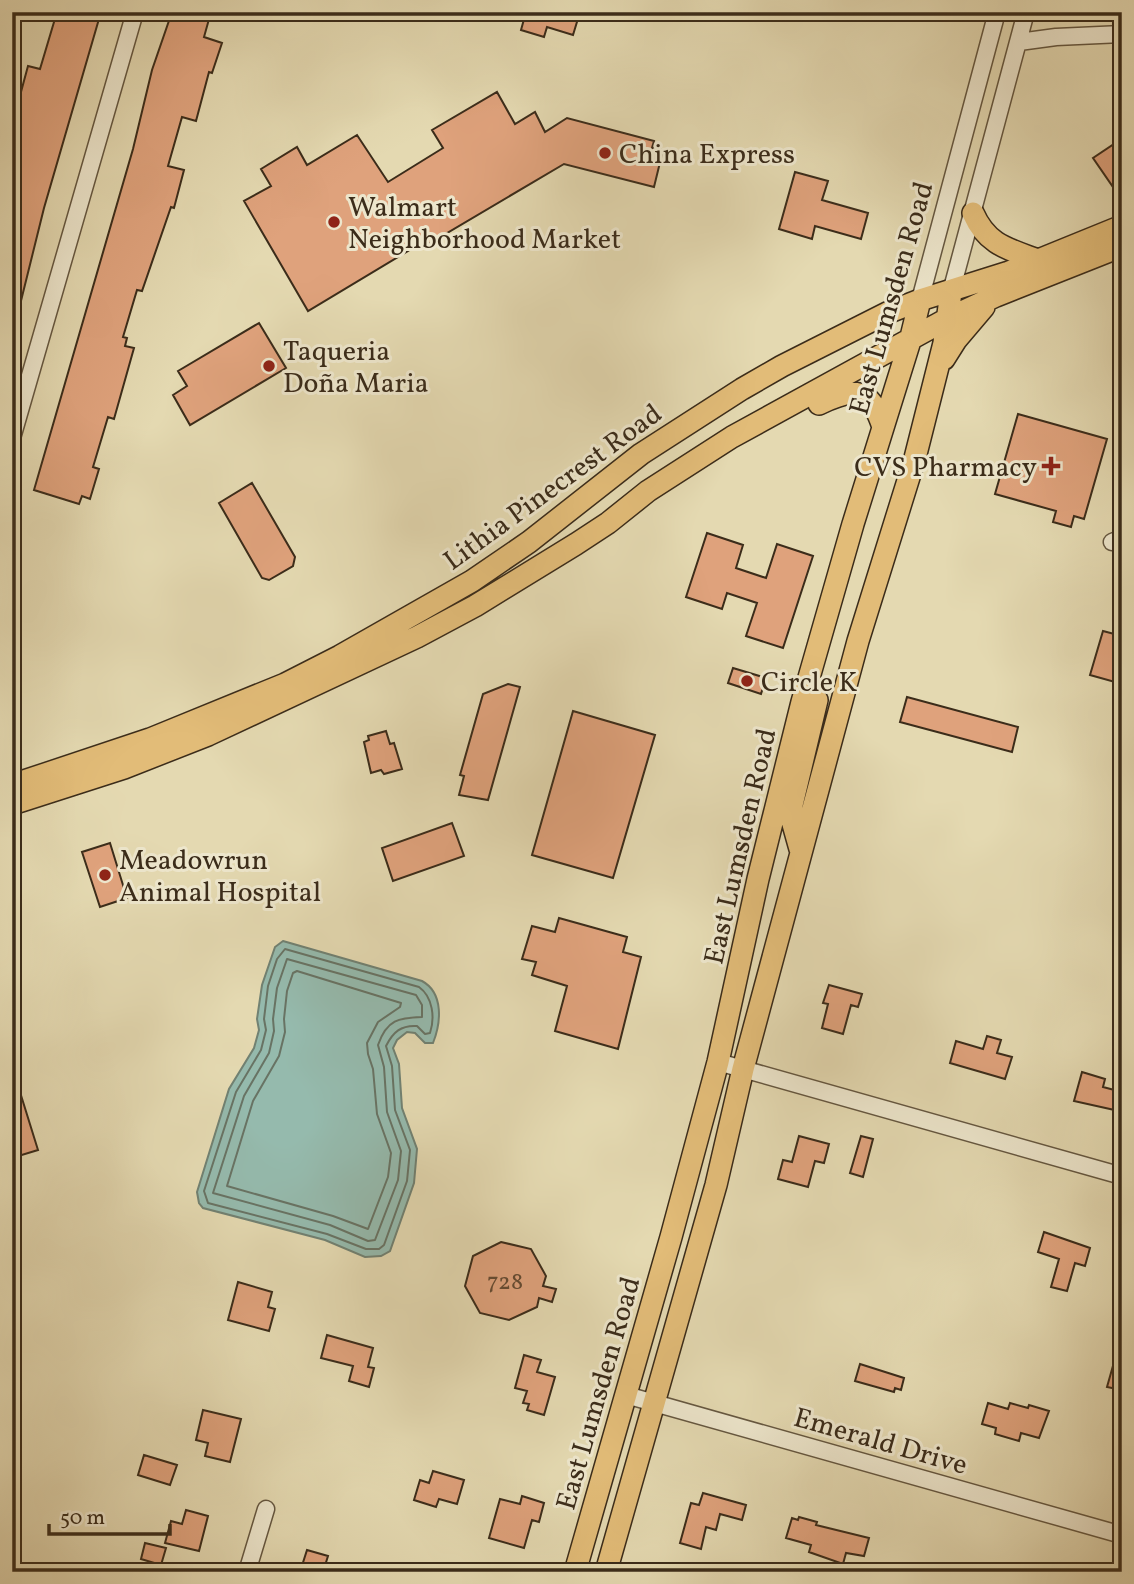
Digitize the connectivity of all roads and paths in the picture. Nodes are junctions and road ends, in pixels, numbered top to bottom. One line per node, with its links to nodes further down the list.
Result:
1 (135, 12): 17 (street)
2 (997, 12): 12 (street, East Lumsden Road)
3 (1026, 12): 5 (street, East Lumsden Road)
4 (1122, 34): 5 (street)
5 (1019, 42): 6 (street, East Lumsden Road)
6 (973, 213): 9 (main road); 10 (street, East Lumsden Road)
7 (1122, 226): 9 (main road, Lithia Pinecrest Road)
8 (1122, 246): 11 (main road, Lithia Pinecrest Road)
9 (1038, 260): 10 (main road, Lithia Pinecrest Road)
10 (951, 292): 12 (main road, Lithia Pinecrest Road); 13 (main road, East Lumsden Road)
11 (996, 296): 13 (main road, Lithia Pinecrest Road); 15 (main road)
12 (920, 300): 14 (main road, East Lumsden Road); 20 (main road, Lithia Pinecrest Road)
13 (947, 320): 14 (main road, Lithia Pinecrest Road); 15 (main road, East Lumsden Road)
14 (909, 341): 16 (main road, East Lumsden Road); 18 (main road, Lithia Pinecrest Road)
15 (937, 370): 24 (main road, East Lumsden Road)
16 (883, 427): 18 (main road); 19 (main road, East Lumsden Road)
17 (12, 438)
18 (732, 438): 21 (main road, Lithia Pinecrest Road)
19 (807, 682): 24 (main road); 25 (main road, East Lumsden Road)
20 (150, 739): 21 (main road); 22 (main road, Lithia Pinecrest Road)
21 (124, 768): 23 (main road, Lithia Pinecrest Road)
22 (12, 785)
23 (12, 804)
24 (800, 851): 26 (main road, East Lumsden Road)
25 (718, 1062): 26 (street); 28 (main road, East Lumsden Road)
26 (743, 1069): 27 (street); 29 (main road, East Lumsden Road)
27 (1122, 1176)
28 (626, 1395): 29 (street, Emerald Drive); 33 (main road, East Lumsden Road)
29 (653, 1404): 31 (street, Emerald Drive); 34 (main road, East Lumsden Road)
30 (266, 1509): 32 (street)
31 (1122, 1535)
32 (247, 1572)
33 (575, 1572)
34 (606, 1572)

